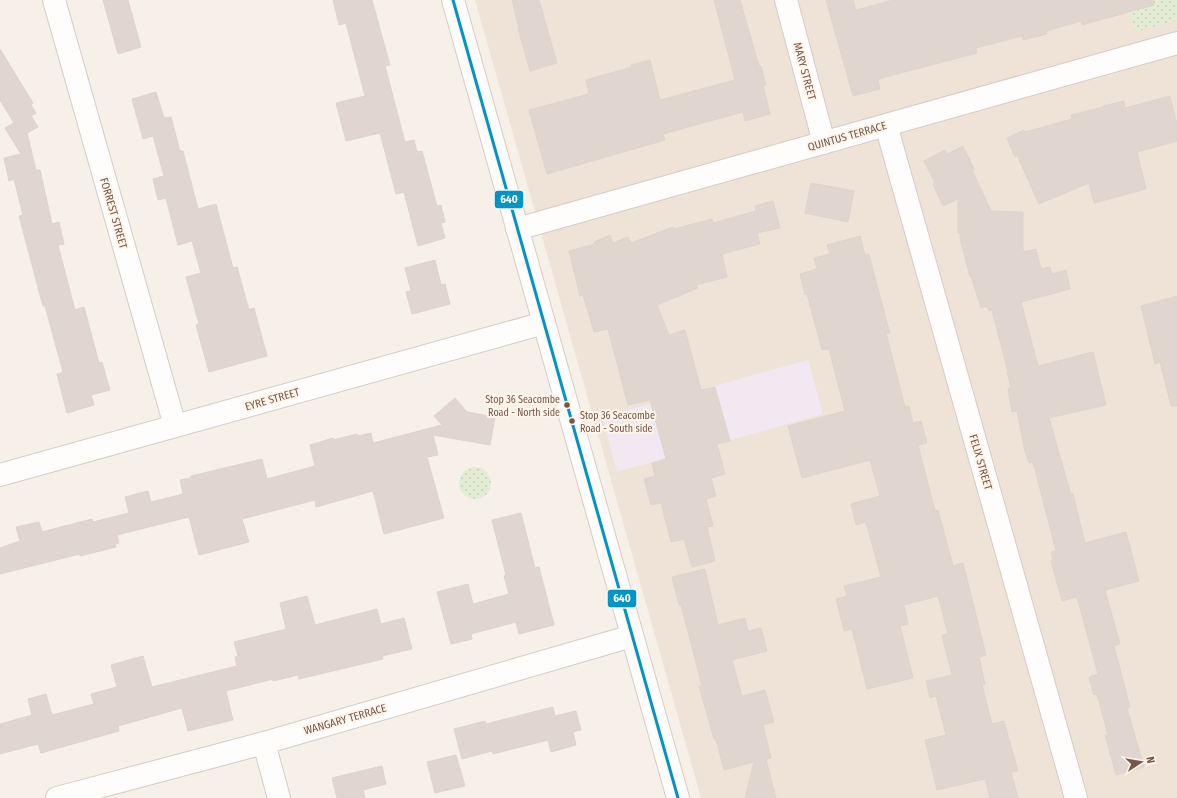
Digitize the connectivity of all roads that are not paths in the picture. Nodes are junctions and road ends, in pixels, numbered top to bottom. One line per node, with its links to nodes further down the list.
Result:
1 (54, 0): 9 (street, FORREST STREET)
2 (453, 0): 7 (street)
3 (786, 0): 6 (street, MARY STREET)
4 (1177, 43): 5 (street, QUINTUS TERRACE)
5 (886, 125): 6 (street, QUINTUS TERRACE); 16 (street, FELIX STREET)
6 (824, 143): 7 (street, QUINTUS TERRACE)
7 (518, 229): 8 (street)
8 (544, 323): 9 (street, EYRE STREET); 11 (street)
9 (175, 426): 10 (street, EYRE STREET)
10 (0, 475)
11 (632, 636): 12 (street, WANGARY TERRACE); 15 (street)
12 (264, 743): 13 (street, WANGARY TERRACE); 14 (street)
13 (57, 798)
14 (279, 798)
15 (678, 798)
16 (1076, 798)

